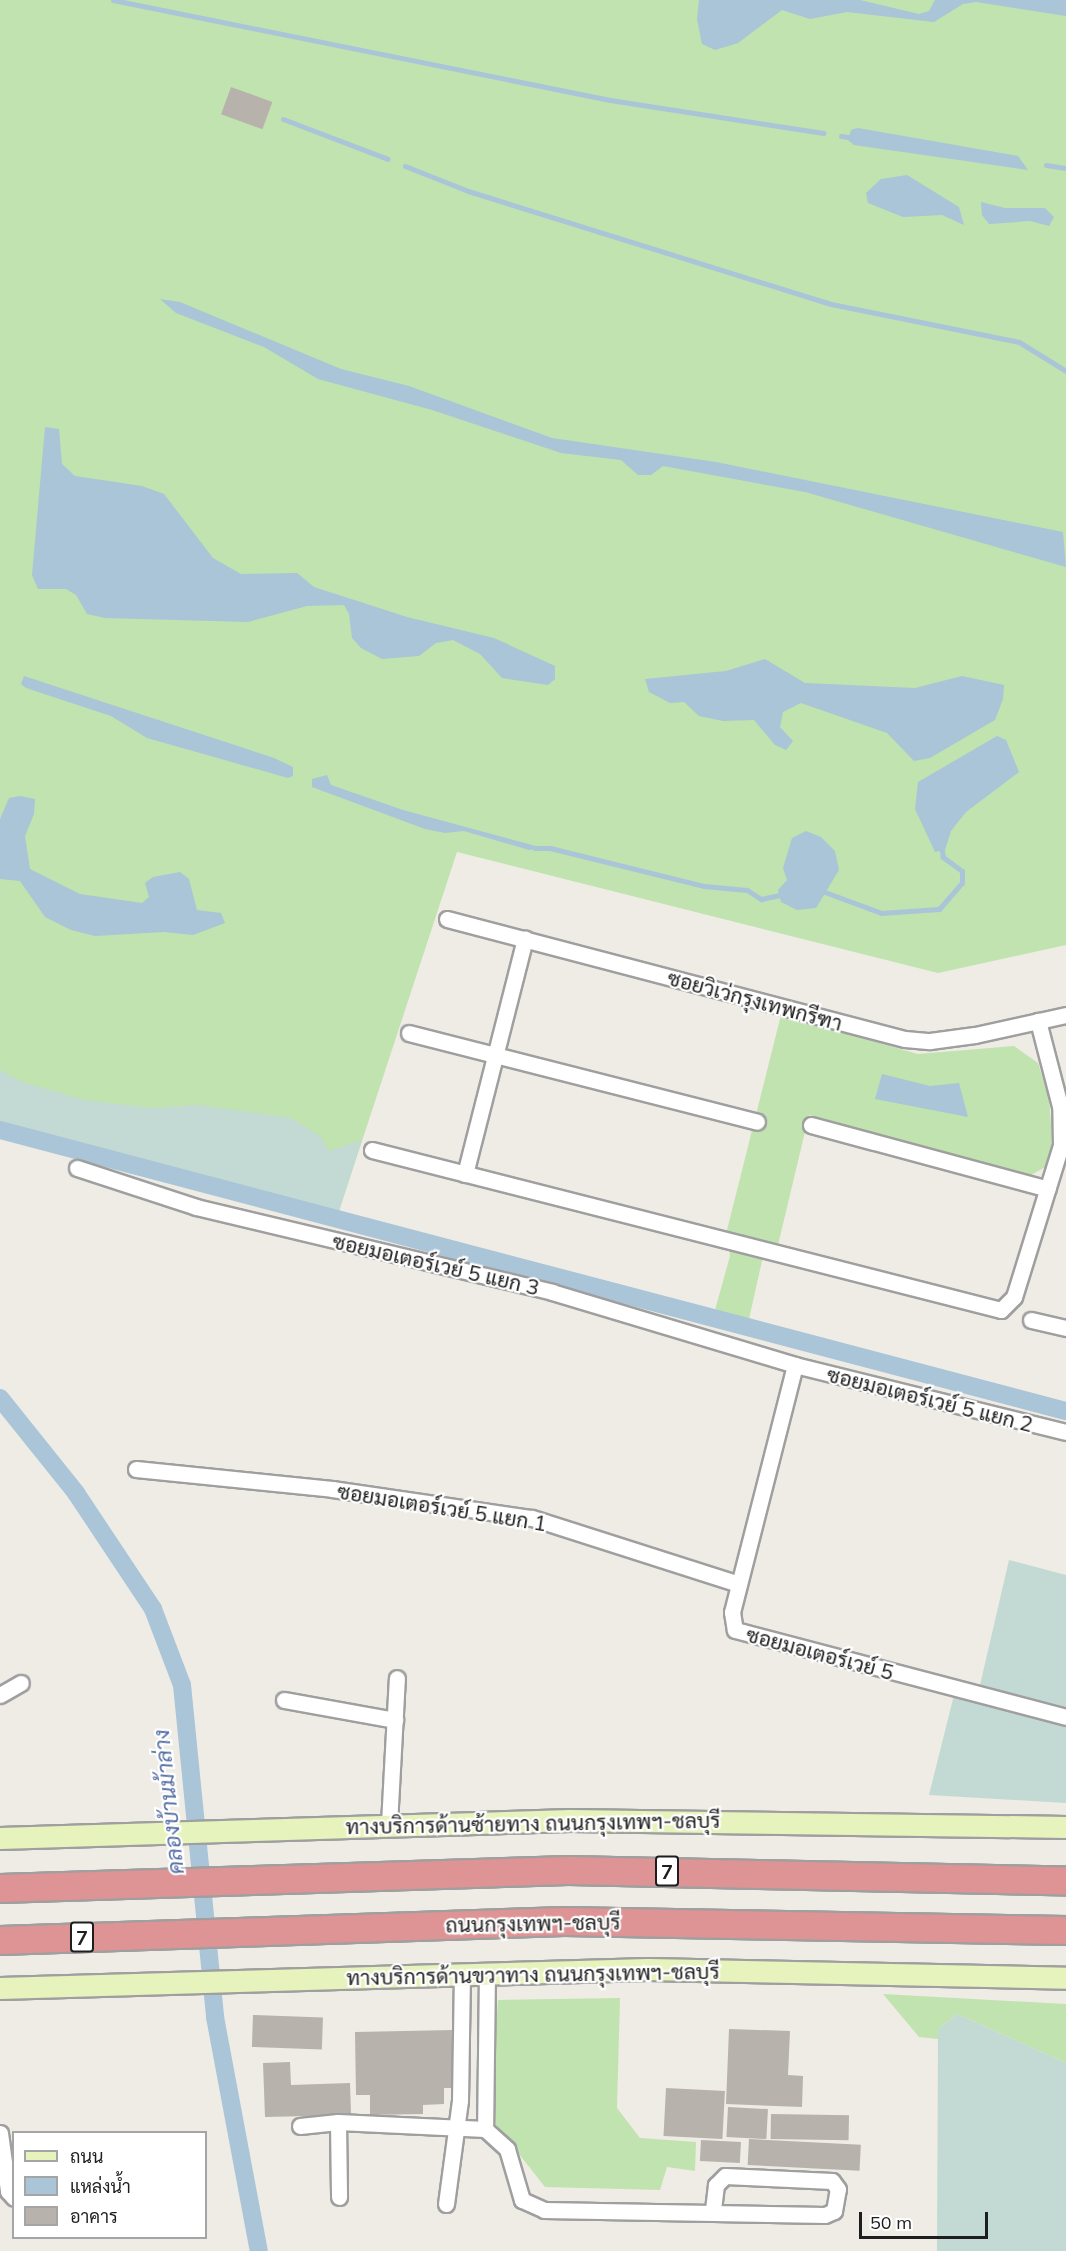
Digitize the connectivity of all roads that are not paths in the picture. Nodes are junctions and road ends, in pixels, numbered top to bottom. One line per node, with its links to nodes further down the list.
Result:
1 (447, 919): 2 (street, ซอยวิเว่กรุงเทพกรีฑา)
2 (525, 939): 4 (street, ซอยวิเว่กรุงเทพกรีฑา); 6 (street)
3 (1066, 1015): 4 (street, ซอยวิเว่กรุงเทพกรีฑา)
4 (1038, 1021): 12 (street)
5 (409, 1034): 6 (street)
6 (495, 1055): 7 (street); 11 (street)
7 (757, 1122)
8 (811, 1125): 12 (street)
9 (372, 1150): 11 (street)
10 (77, 1168): 15 (street, ซอยมอเตอร์เวย์ 5 แยก 3)
11 (465, 1174): 12 (street)
12 (1048, 1189)
13 (1031, 1320): 14 (street)
14 (1066, 1328)
15 (795, 1365): 16 (street, ซอยมอเตอร์เวย์ 5 แยก 2); 18 (street, ซอยมอเตอร์เวย์ 5)
16 (1066, 1432)
17 (136, 1469): 18 (street, ซอยมอเตอร์เวย์ 5 แยก 1)
18 (739, 1584): 23 (street, ซอยมอเตอร์เวย์ 5)
19 (397, 1678): 24 (street)
20 (21, 1683): 21 (street)
21 (0, 1695)
22 (284, 1700): 24 (street)
23 (1066, 1717)
24 (394, 1720): 25 (street)
25 (389, 1824): 26 (main road, ทางบริการด้านซ้ายทาง ถนนกรุงเทพฯ-ชลบุรี); 27 (main road, ทางบริการด้านซ้ายทาง ถนนกรุงเทพฯ-ชลบุรี)
26 (1066, 1827)
27 (0, 1838)
28 (1066, 1880): 29 (highway, 7)
29 (0, 1888)
30 (1066, 1930): 31 (highway, ถนนกรุงเทพฯ-ชลบุรี / 7)
31 (0, 1940)
32 (462, 1972): 33 (main road, ทางบริการด้านขวาทาง ถนนกรุงเทพฯ-ชลบุรี); 35 (main road, ทางบริการด้านขวาทาง ถนนกรุงเทพฯ-ชลบุรี); 38 (street)
33 (487, 1972): 34 (main road, ทางบริการด้านขวาทาง ถนนกรุงเทพฯ-ชลบุรี); 39 (street)
34 (1066, 1978)
35 (0, 1988)
36 (338, 2122): 37 (street); 38 (street); 42 (street)
37 (300, 2126)
38 (456, 2127): 39 (street); 43 (street)
39 (485, 2129): 44 (street)
40 (5, 2142): 41 (street)
41 (12, 2196)
42 (339, 2197)
43 (446, 2204)
44 (713, 2211): 44 (street)

